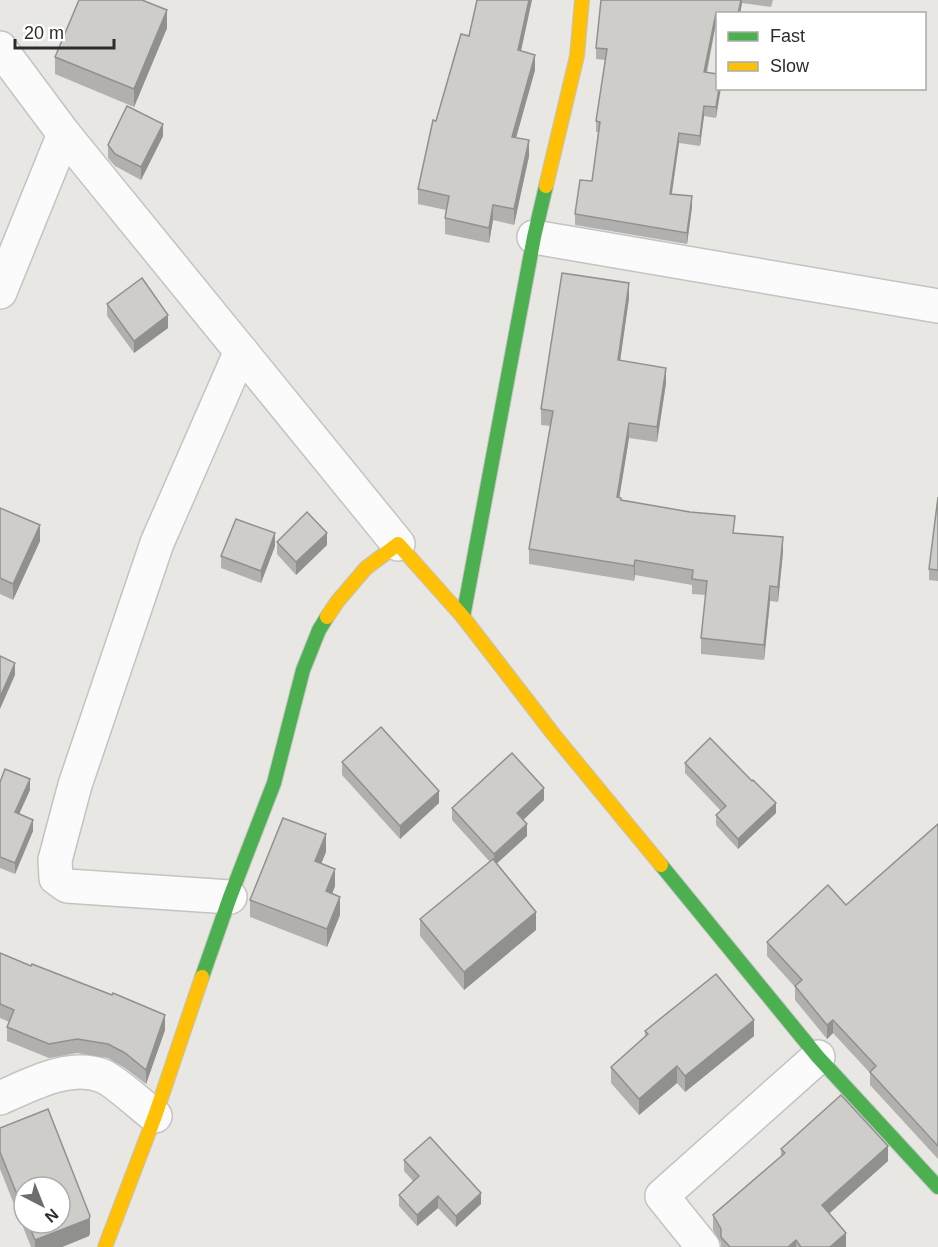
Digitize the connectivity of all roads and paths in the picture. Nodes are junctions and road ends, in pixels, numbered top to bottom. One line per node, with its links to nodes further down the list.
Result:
1 (582, 0): 4 (street)
2 (0, 48): 3 (street)
3 (64, 134): 5 (street); 7 (street)
4 (534, 237): 6 (street); 9 (street)
5 (0, 292)
6 (938, 306)
7 (241, 351): 8 (street); 10 (street)
8 (398, 544): 9 (street); 10 (street)
9 (463, 617): 11 (street)
10 (230, 897): 13 (street)
11 (818, 1057): 14 (street); 16 (street)
12 (0, 1098): 13 (street)
13 (155, 1116): 15 (street)
14 (938, 1187)
15 (105, 1247)
16 (703, 1247)

